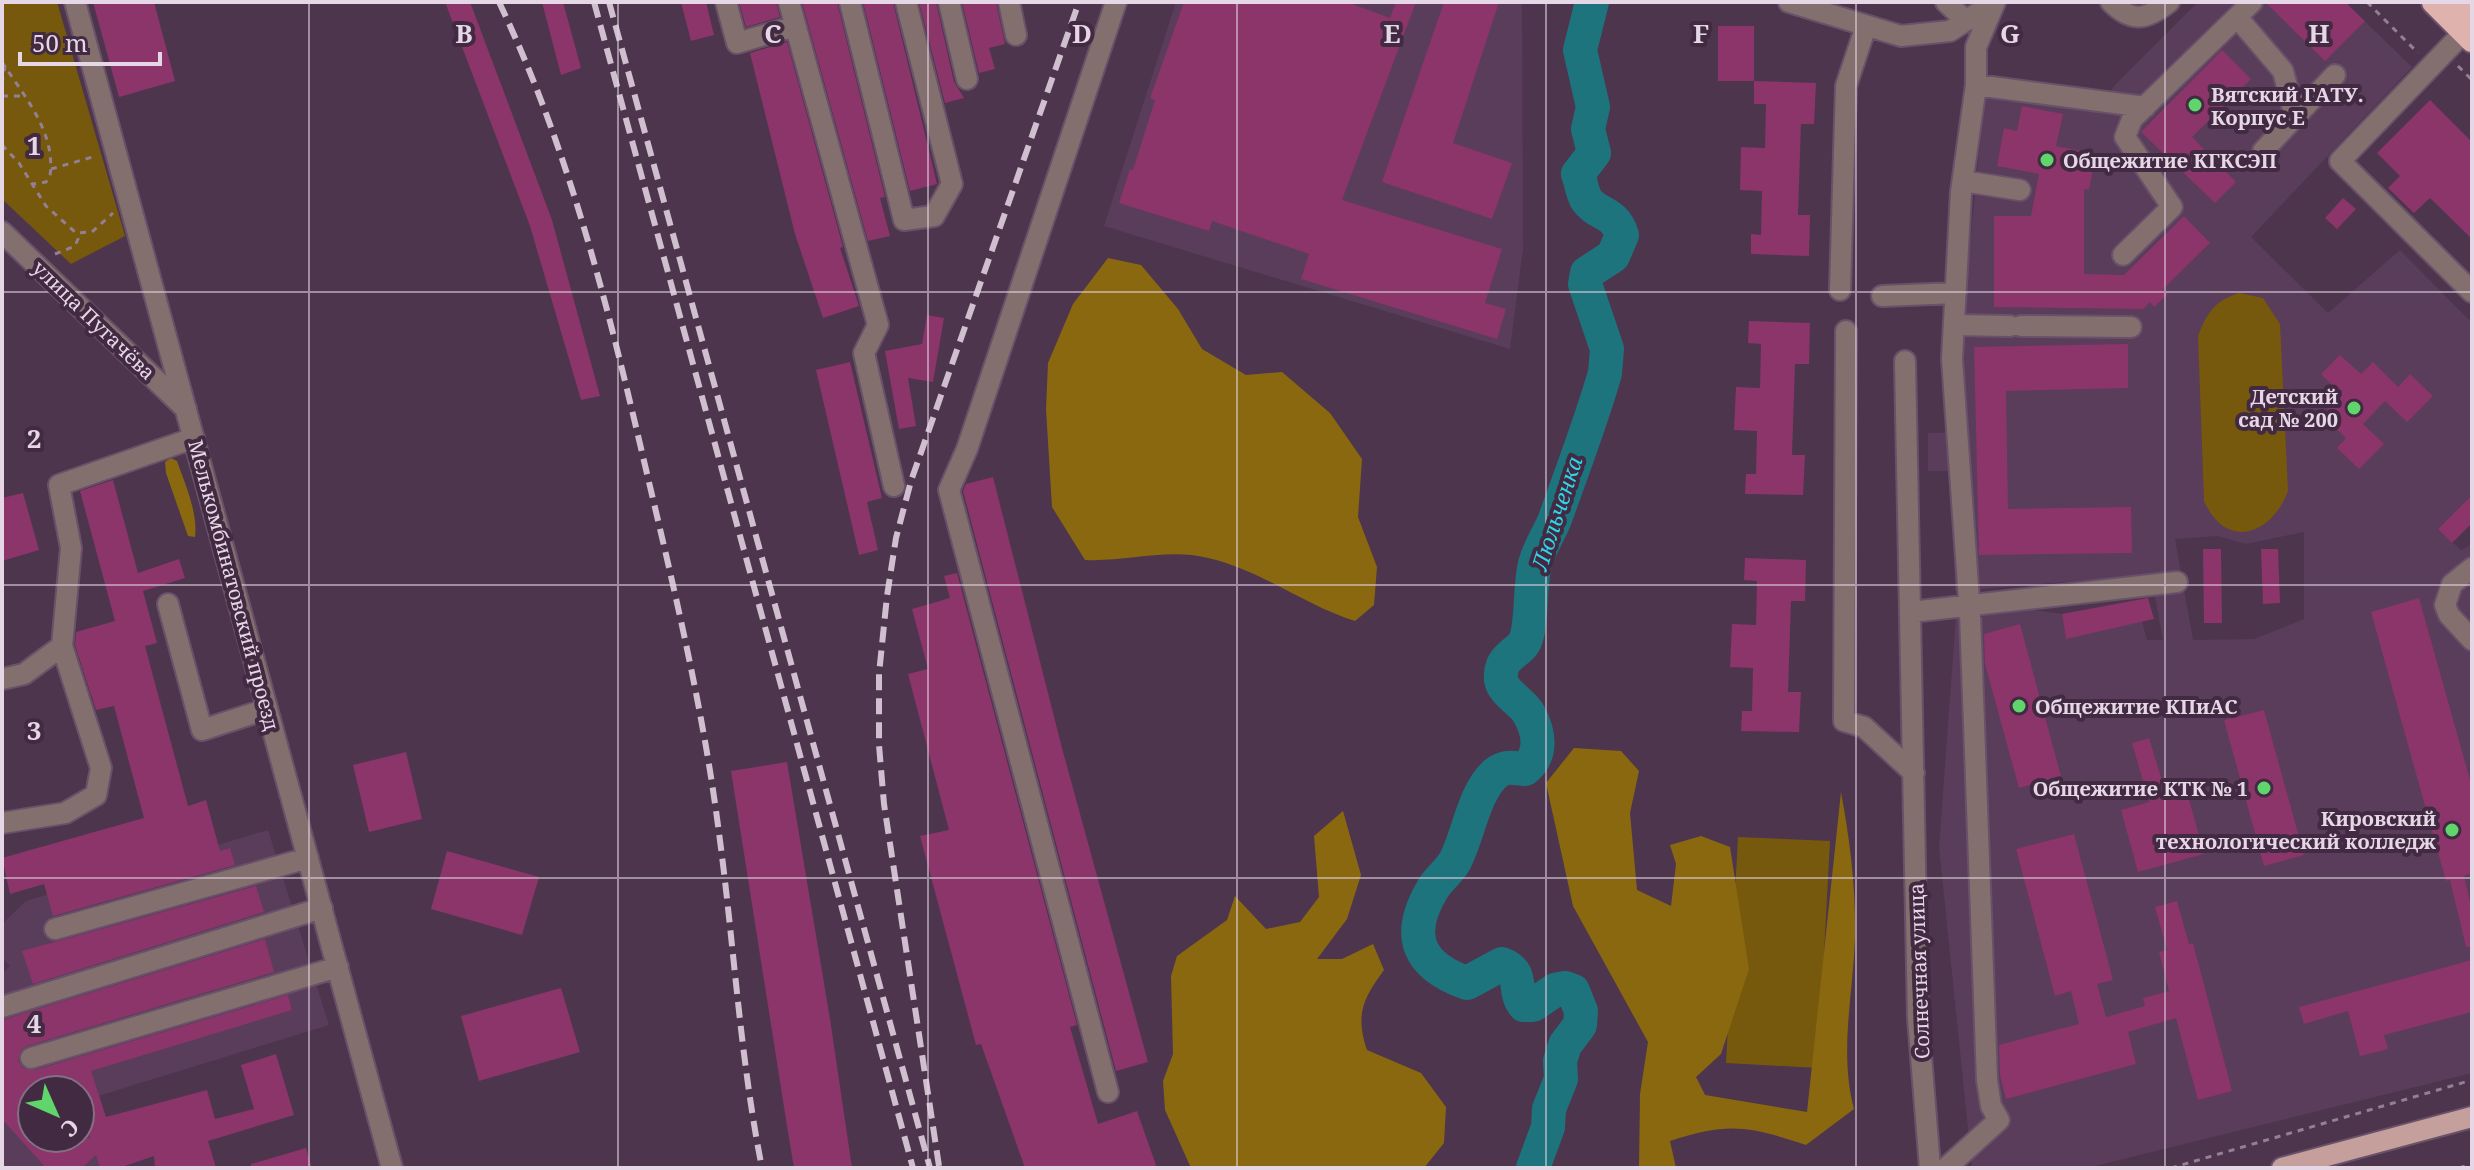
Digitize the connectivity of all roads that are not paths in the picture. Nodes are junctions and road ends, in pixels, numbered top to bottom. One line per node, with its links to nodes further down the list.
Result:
1 (75, 2): 41 (street, Мелькомбинатовский проезд)
2 (726, 2): 20 (street)
3 (789, 2): 20 (street)
4 (850, 2): 5 (street)
5 (906, 2)
6 (949, 2): 24 (street)
7 (1009, 2): 22 (street)
8 (1116, 2): 61 (street)
9 (1946, 2): 19 (street)
10 (1995, 2): 19 (street); 25 (street)
11 (2111, 2): 12 (street)
12 (2169, 2)
13 (2252, 2): 18 (street)
14 (2434, 2): 21 (highway)
15 (2464, 2): 21 (highway)
16 (1797, 3): 17 (street)
17 (1859, 17): 19 (street); 33 (street)
18 (2237, 17): 26 (street); 27 (street)
19 (1966, 21)
20 (795, 26): 43 (street)
21 (2469, 27): 34 (street)
22 (1016, 35)
23 (2335, 75): 27 (street)
24 (967, 79)
25 (1976, 85): 26 (street); 29 (street)
26 (2145, 107): 32 (street)
27 (2295, 117): 28 (street)
28 (2263, 151)
29 (1963, 181): 30 (street); 35 (street)
30 (2020, 190)
31 (2, 232): 41 (street, улица Пугачёва)
32 (2123, 255)
33 (1840, 290)
34 (2472, 292)
35 (1956, 293): 36 (street); 37 (street)
36 (1882, 296)
37 (1954, 325): 38 (street); 47 (street)
38 (2131, 327)
39 (1846, 331): 53 (street)
40 (1905, 361): 48 (street, Солнечная улица)
41 (186, 409): 42 (street, Мелькомбинатовский проезд)
42 (194, 438): 50 (street); 52 (street, Мелькомбинатовский проезд)
43 (894, 486)
44 (2472, 568): 49 (street)
45 (2177, 582): 47 (street)
46 (168, 604): 52 (street)
47 (1969, 606): 48 (street); 65 (street)
48 (1911, 612): 53 (street, Солнечная улица)
49 (2472, 640)
50 (62, 646): 51 (street); 54 (street)
51 (2, 679)
52 (267, 709): 55 (street, Мелькомбинатовский проезд)
53 (1914, 773): 64 (street, Солнечная улица)
54 (2, 823)
55 (308, 858): 56 (street, Мелькомбинатовский проезд); 57 (street)
56 (322, 908): 58 (street, Мелькомбинатовский проезд); 59 (street)
57 (55, 929)
58 (338, 967): 60 (street); 63 (street, Мелькомбинатовский проезд)
59 (2, 1007)
60 (31, 1058)
61 (1108, 1092)
62 (2472, 1117): 66 (main road)
63 (392, 1168)
64 (1930, 1168)
65 (1946, 1168)
66 (2282, 1168)

